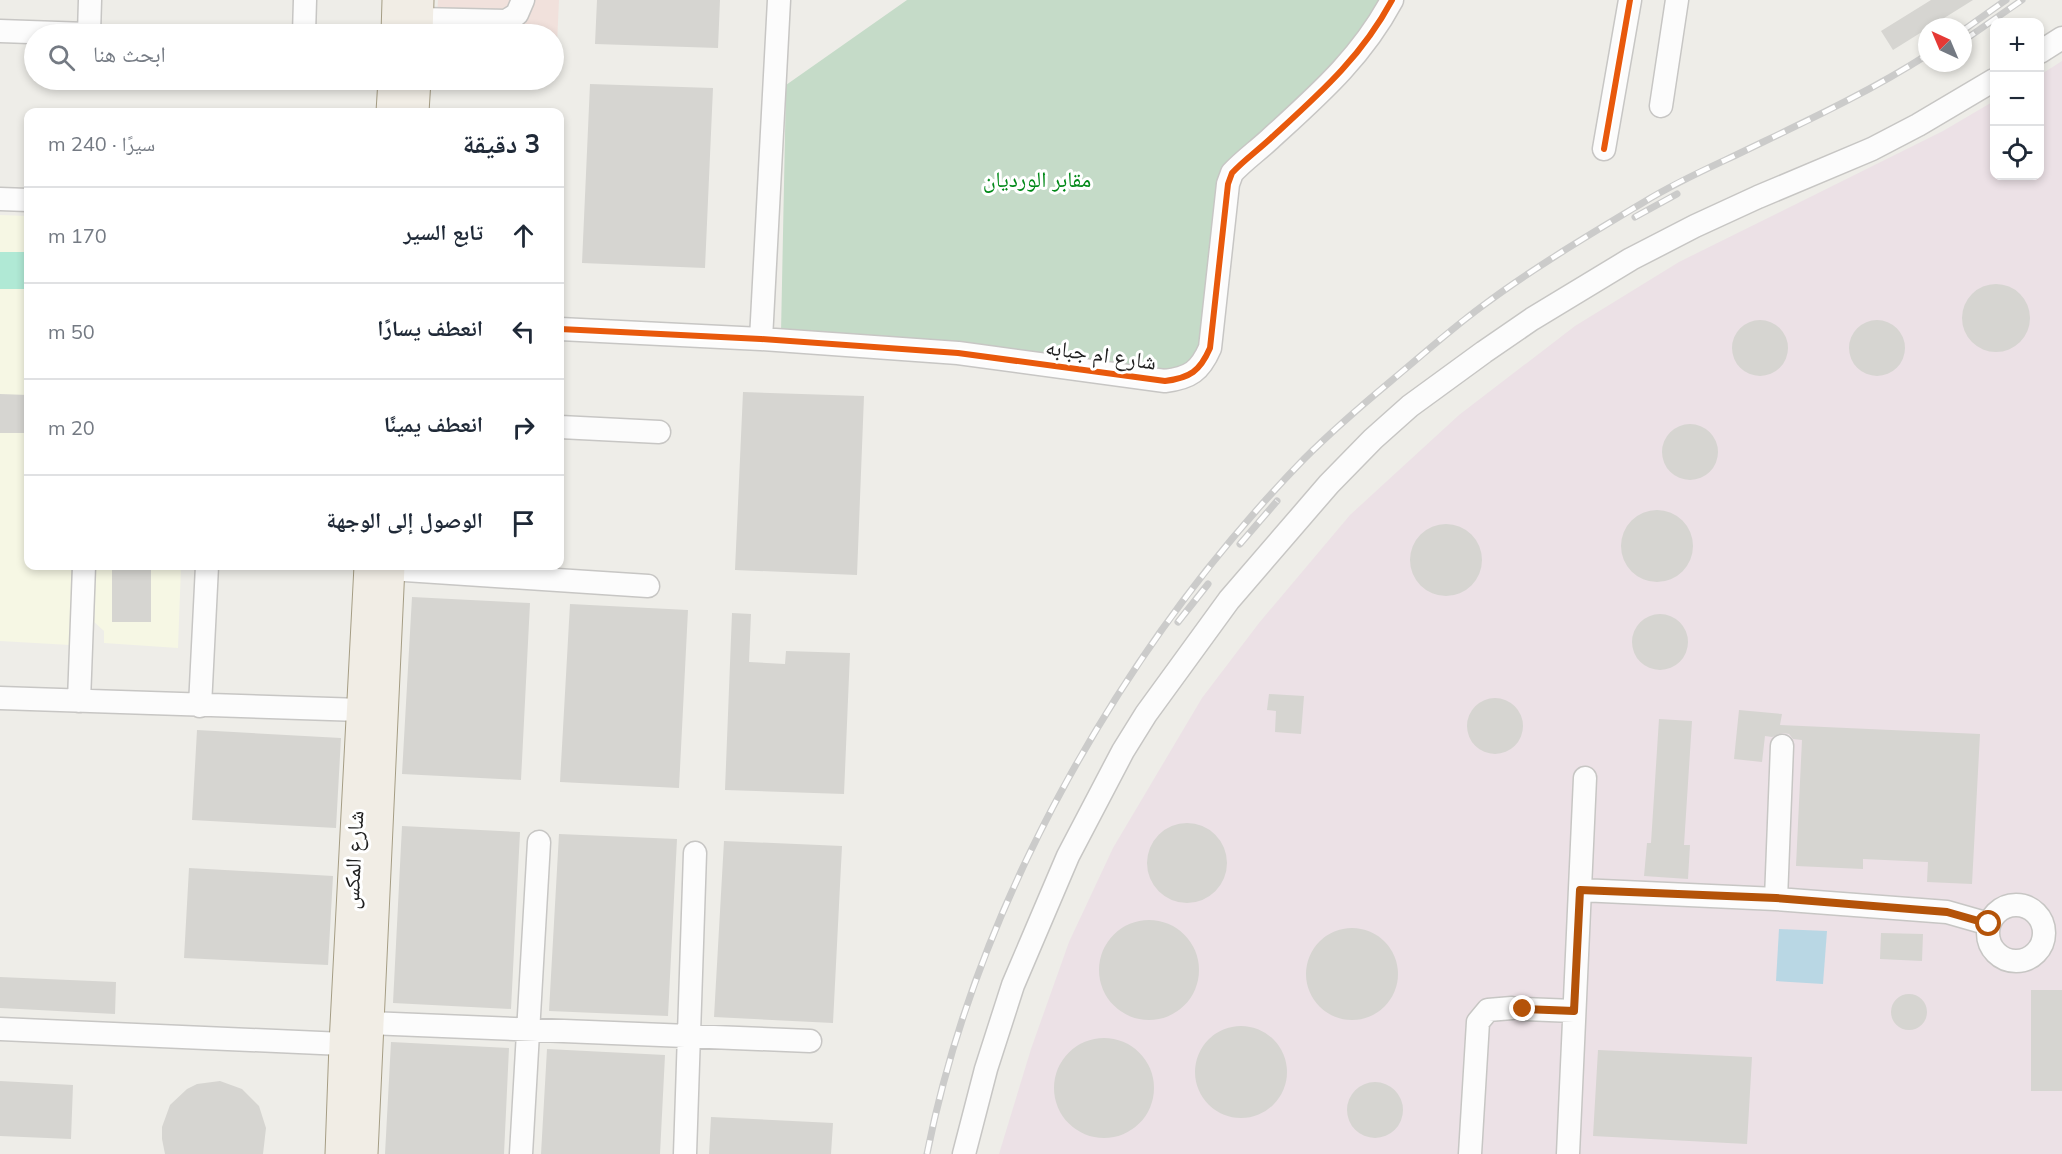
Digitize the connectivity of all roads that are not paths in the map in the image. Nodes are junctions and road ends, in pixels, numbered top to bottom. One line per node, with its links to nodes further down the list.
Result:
1 (90, 0): 10 (street)
2 (305, 0): 11 (street)
3 (396, 0): 12 (main road)
4 (523, 0): 9 (street)
5 (778, 0): 27 (street)
6 (1392, 0): 27 (street, شارع ام جبابه)
7 (1630, 0): 23 (street)
8 (1677, 0): 20 (street)
9 (420, 18)
10 (89, 24)
11 (304, 24)
12 (395, 24)
13 (0, 30): 14 (street)
14 (24, 31)
15 (2062, 38): 16 (street)
16 (2044, 49)
17 (1990, 83): 58 (street)
18 (391, 90): 21 (main road)
19 (416, 90): 22 (main road)
20 (1661, 106)
21 (390, 108)
22 (415, 108)
23 (1604, 149)
24 (0, 199): 25 (street)
25 (24, 200)
26 (564, 329): 27 (street, شارع ام جبابه)
27 (761, 339)
28 (564, 427): 29 (street)
29 (659, 432)
30 (84, 570): 37 (street)
31 (207, 570): 38 (street)
32 (383, 570): 39 (main road, شارع المكس)
33 (383, 570): 48 (main road, شارع المكس)
34 (425, 570): 35 (street)
35 (648, 586)
36 (0, 698): 37 (street)
37 (79, 701): 38 (street)
38 (200, 706): 39 (street)
39 (361, 710): 53 (main road, شارع المكس)
40 (1782, 746): 45 (street)
41 (1585, 778): 44 (street)
42 (539, 842): 50 (street)
43 (695, 853): 51 (street)
44 (1580, 890): 45 (street); 47 (street)
45 (1776, 898): 46 (street)
46 (1989, 924)
47 (1574, 1011): 59 (street); 60 (street)
48 (369, 1023): 50 (street); 55 (main road, شارع المكس)
49 (0, 1029): 53 (street)
50 (528, 1029): 51 (street); 56 (street)
51 (689, 1036): 52 (street); 57 (street)
52 (810, 1041)
53 (343, 1044): 54 (main road, شارع المكس)
54 (339, 1154)
55 (364, 1154)
56 (520, 1154)
57 (685, 1154)
58 (964, 1154)
59 (1470, 1154)
60 (1568, 1154)

